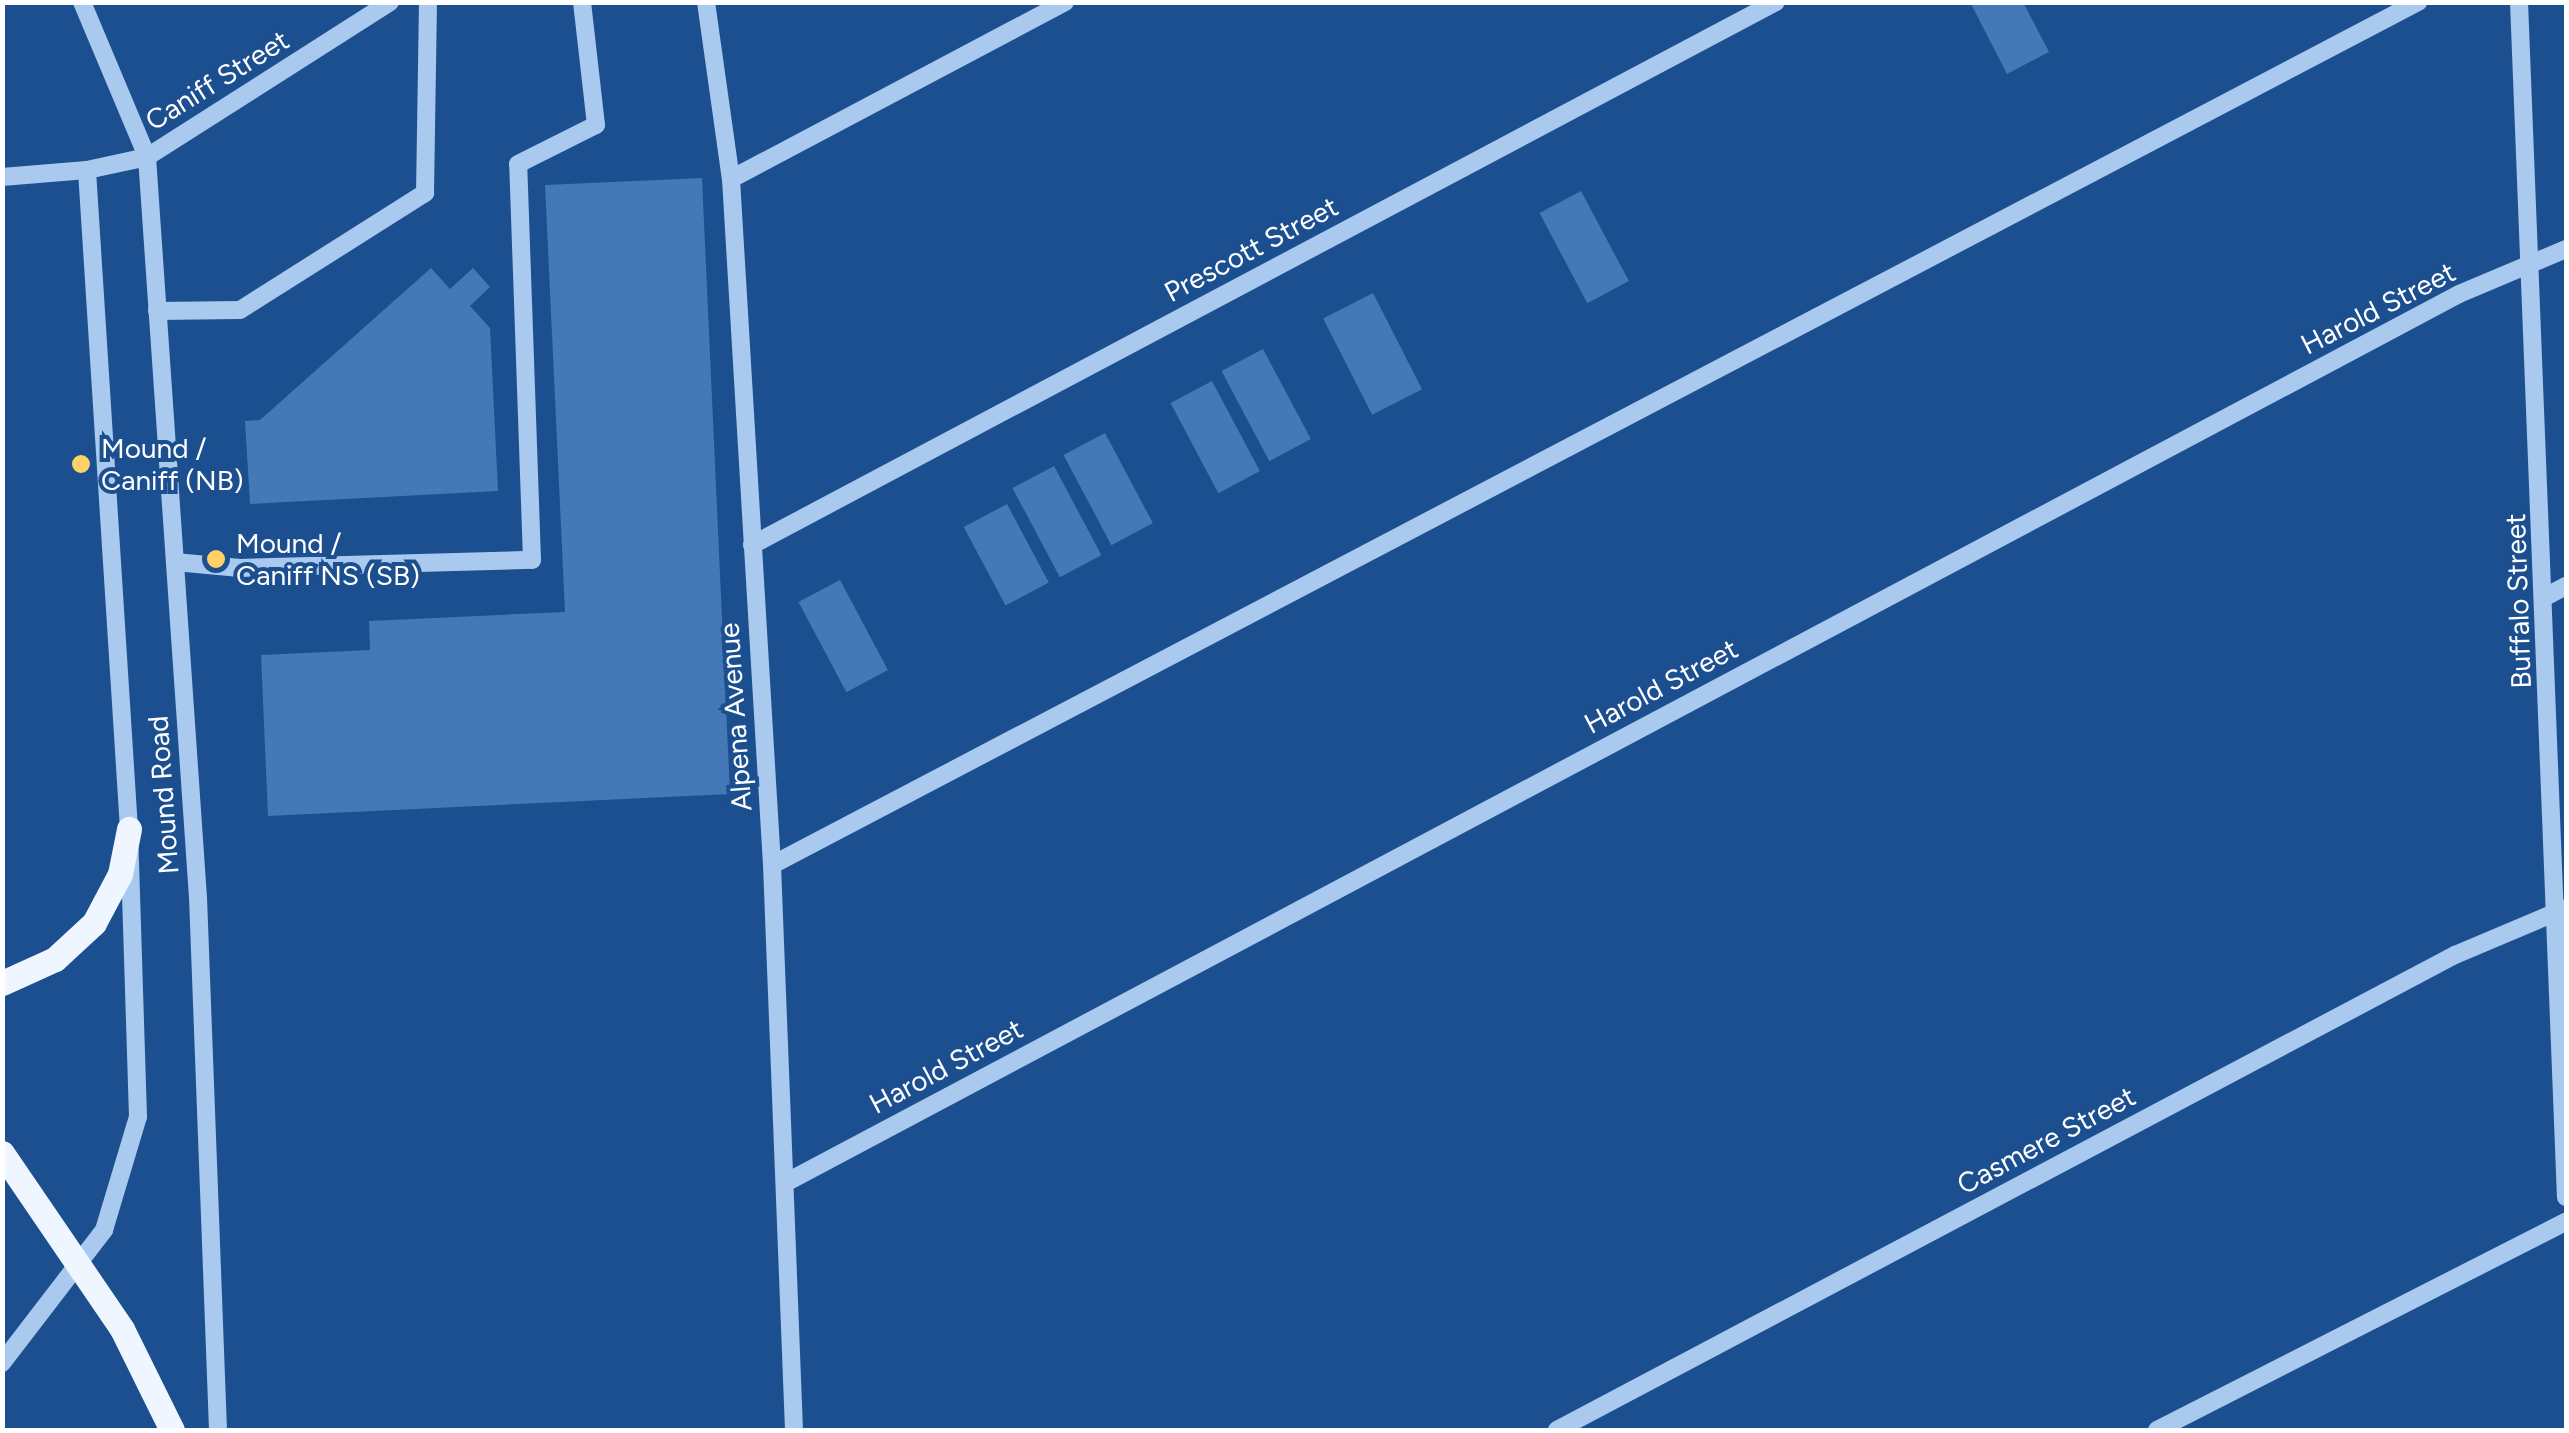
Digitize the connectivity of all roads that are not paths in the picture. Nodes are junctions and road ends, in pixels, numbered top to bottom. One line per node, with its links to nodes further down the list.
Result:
1 (82, 2): 10 (street, Mound Road)
2 (390, 2): 10 (street, Caniff Street)
3 (428, 2): 16 (street)
4 (582, 2): 18 (street)
5 (706, 2): 13 (street, Alpena Avenue)
6 (1065, 2): 13 (street)
7 (1776, 2): 17 (street, Prescott Street)
8 (2418, 2): 22 (street)
9 (2519, 2): 15 (street, Buffalo Street)
10 (146, 157): 11 (street, Caniff Street); 16 (street, Mound Road)
11 (86, 170): 12 (street, Caniff Street); 21 (street, Mound Road)
12 (2, 177)
13 (731, 180): 17 (street, Alpena Avenue)
14 (2566, 249): 15 (street, Harold Street)
15 (2531, 268): 20 (street, Buffalo Street); 26 (street, Harold Street)
16 (157, 311): 18 (street, Mound Road)
17 (752, 545): 22 (street, Alpena Avenue)
18 (175, 562): 32 (street, Mound Road)
19 (2566, 586): 20 (street)
20 (2545, 597): 23 (street, Buffalo Street)
21 (129, 830): 24 (main road); 29 (street, Mound Road)
22 (772, 865): 26 (street, Alpena Avenue)
23 (2562, 910): 27 (street, Buffalo Street); 34 (street, Casmere Street)
24 (2, 983)
25 (2, 1153): 29 (main road)
26 (787, 1182): 33 (street, Alpena Avenue)
27 (2566, 1197)
28 (2566, 1222): 35 (street)
29 (80, 1270): 30 (street, Mound Road); 31 (main road)
30 (2, 1363)
31 (172, 1430)
32 (218, 1430)
33 (794, 1430)
34 (1556, 1430)
35 (2157, 1430)

